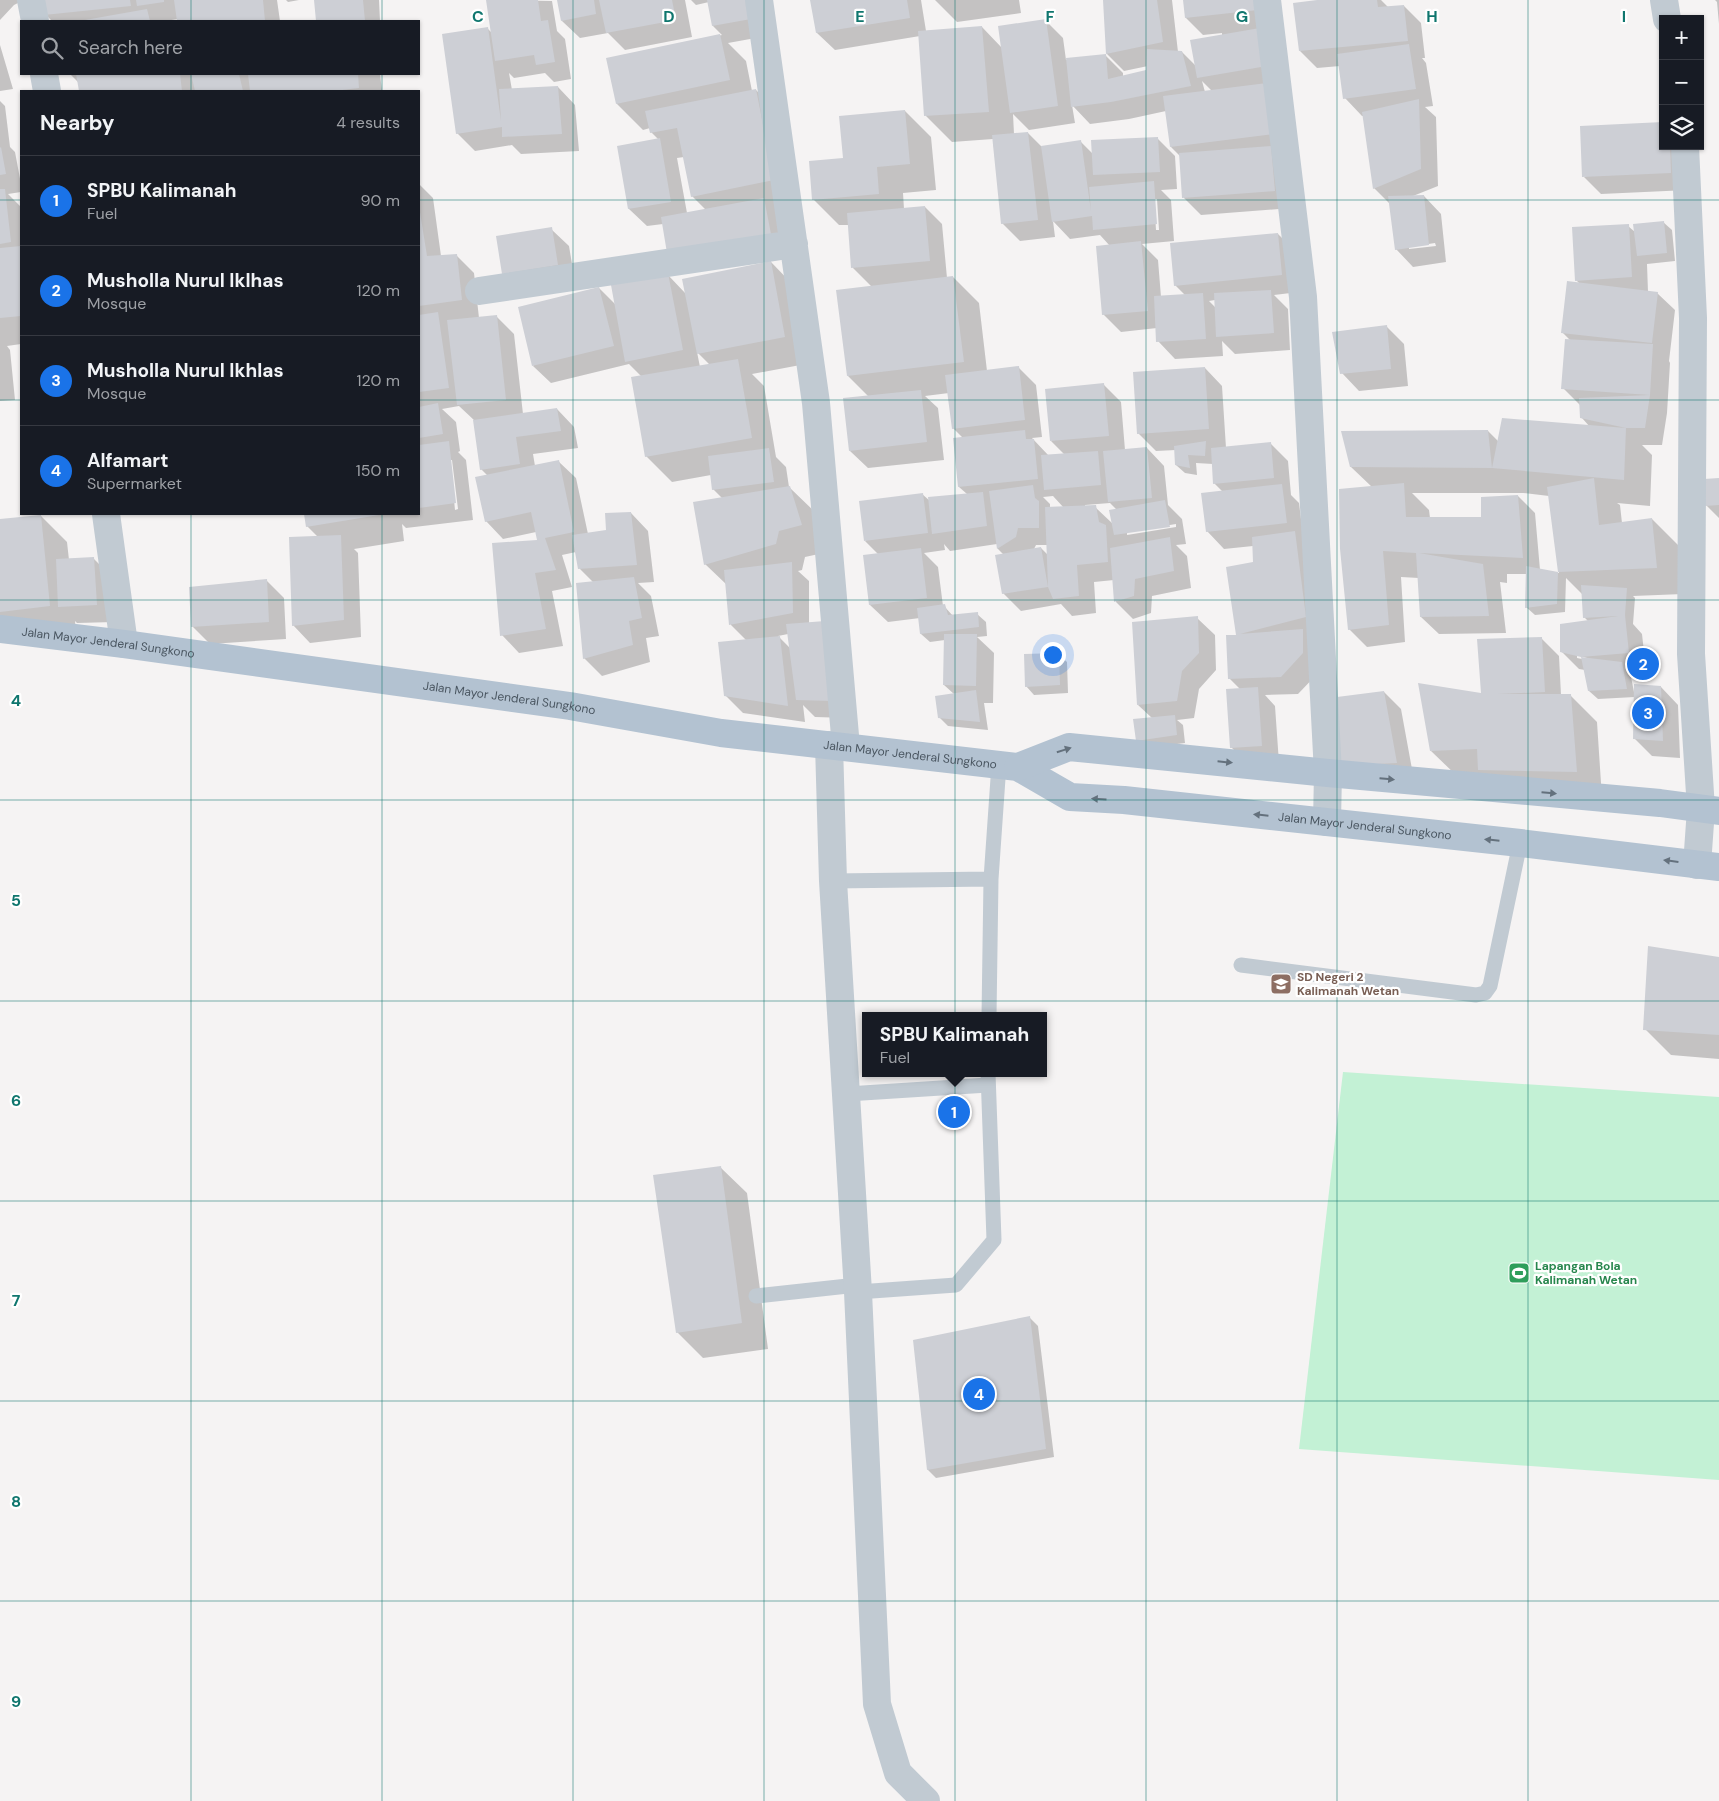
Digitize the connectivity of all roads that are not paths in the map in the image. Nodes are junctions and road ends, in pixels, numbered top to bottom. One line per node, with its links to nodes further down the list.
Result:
1 (32, 0): 6 (street)
2 (759, 0): 10 (street)
3 (1268, 0): 17 (street)
4 (1664, 0): 5 (street)
5 (1666, 15)
6 (35, 20)
7 (44, 75): 8 (street)
8 (47, 90)
9 (1685, 150): 18 (street)
10 (794, 244): 11 (street); 15 (street)
11 (479, 290)
12 (106, 515): 14 (street)
13 (0, 629): 14 (main road, Jalan Mayor Jenderal Sungkono)
14 (124, 644): 15 (main road, Jalan Mayor Jenderal Sungkono)
15 (837, 746): 16 (main road, Jalan Mayor Jenderal Sungkono); 23 (street)
16 (1009, 765): 17 (main road, Jalan Mayor Jenderal Sungkono, one-way to 17); 19 (main road, Jalan Mayor Jenderal Sungkono, one-way to 16); 22 (lane)
17 (1328, 773): 18 (main road, Jalan Mayor Jenderal Sungkono, one-way to 18); 19 (street)
18 (1710, 810): 21 (street)
19 (1327, 822): 20 (main road, Jalan Mayor Jenderal Sungkono, one-way to 19)
20 (1520, 843): 21 (main road, Jalan Mayor Jenderal Sungkono, one-way to 20); 24 (lane)
21 (1708, 866)
22 (991, 879): 23 (lane); 25 (lane)
23 (833, 881): 27 (street)
24 (1241, 966)
25 (989, 1012)
26 (988, 1079): 27 (lane); 28 (lane)
27 (847, 1094): 28 (street)
28 (858, 1289): 29 (lane); 30 (street)
29 (756, 1296)
30 (926, 1801)

